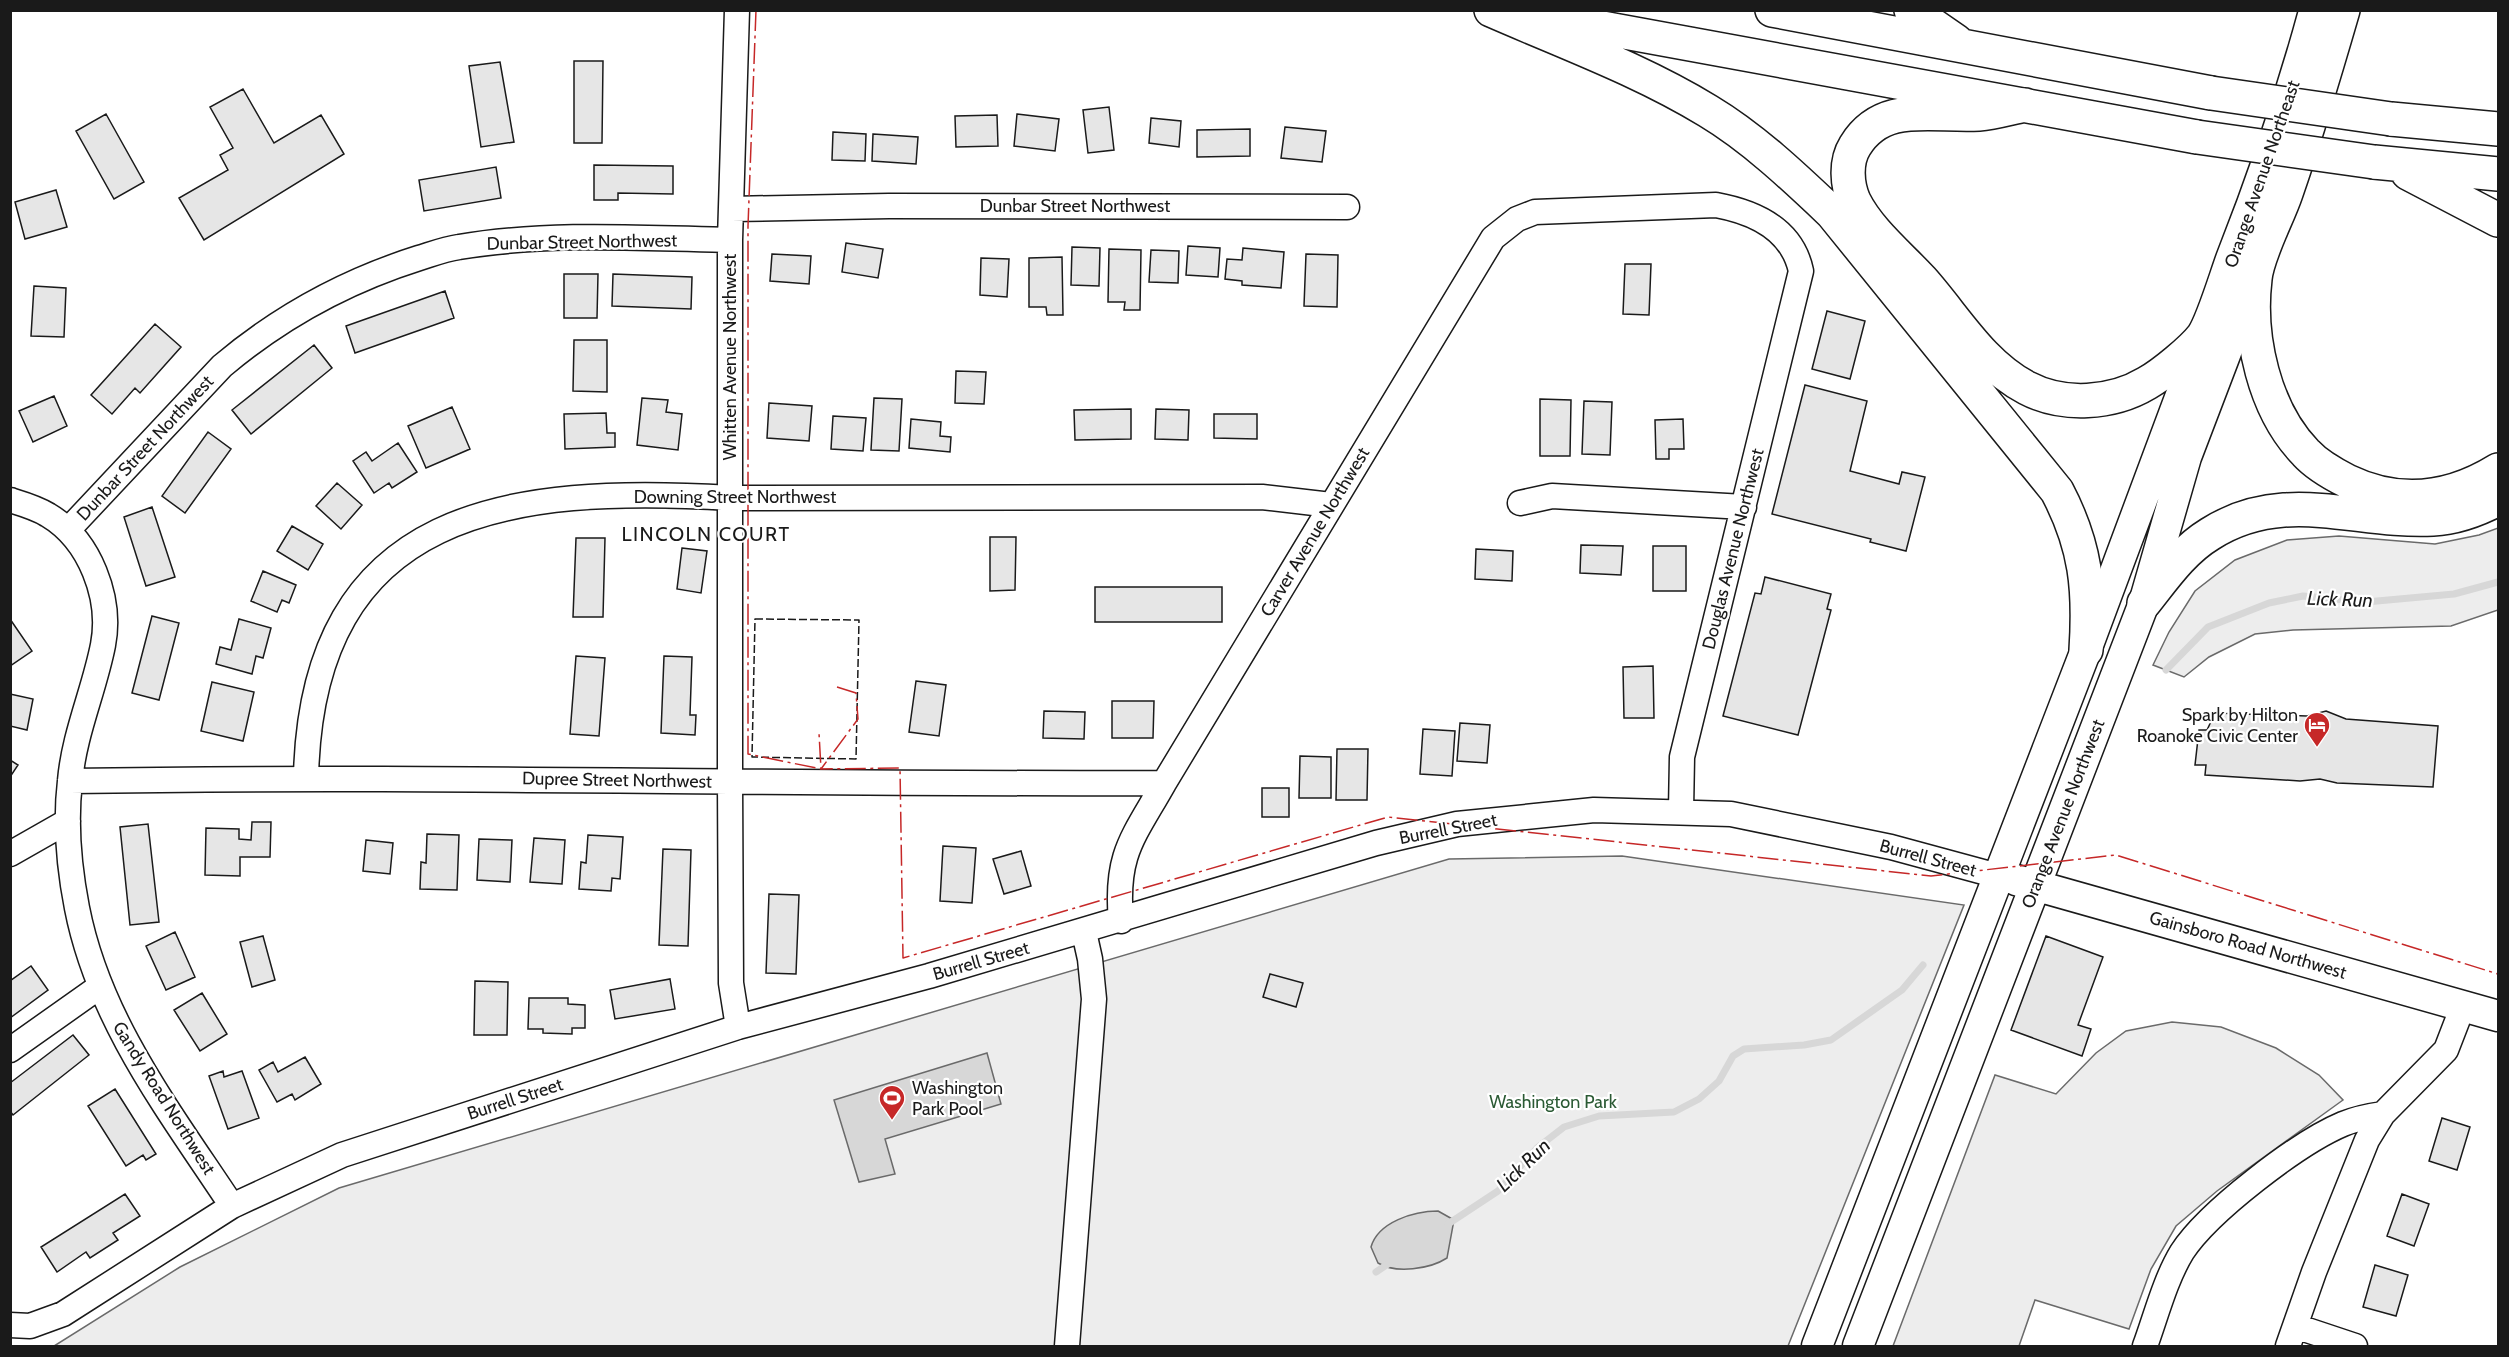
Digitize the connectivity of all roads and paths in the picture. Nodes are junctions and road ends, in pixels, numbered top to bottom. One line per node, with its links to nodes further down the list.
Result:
1 (736, 10): 14 (street, Whitten Avenue Northwest)
2 (1491, 10): 29 (highway)
3 (1509, 10): 9 (highway)
4 (1772, 10): 8 (highway)
5 (1911, 10): 8 (highway)
6 (2343, 10): 17 (highway, Orange Avenue Northeast)
7 (2312, 16): 19 (highway, Orange Avenue Northeast)
8 (1967, 49): 10 (highway, bridge)
9 (2025, 105): 11 (highway, bridge); 19 (highway)
10 (2498, 129)
11 (2381, 163): 12 (highway); 15 (highway)
12 (2499, 174)
13 (1347, 207): 14 (street, Dunbar Street Northwest)
14 (731, 209): 16 (street, Whitten Avenue Northwest)
15 (2499, 220)
16 (730, 240): 21 (street, Whitten Avenue Northwest); 27 (street, Dunbar Street Northwest)
17 (2255, 276): 20 (highway, Orange Avenue Northeast); 28 (main road, Orange Avenue Northwest)
18 (1797, 288): 25 (street, Carver Avenue Northwest); 26 (street, Douglas Avenue Northwest)
19 (2203, 336): 29 (main road)
20 (2499, 470)
21 (730, 498): 25 (street, Downing Street Northwest); 30 (street, Downing Street Northwest); 32 (street, Whitten Avenue Northwest)
22 (2499, 499): 28 (highway)
23 (10, 500): 27 (street, Gandy Road Northwest)
24 (1520, 503): 26 (street)
25 (1331, 505): 33 (street, Carver Avenue Northwest)
26 (1744, 507): 34 (street, Douglas Avenue Northwest)
27 (68, 530): 31 (street, Gandy Road Northwest)
28 (2144, 603): 38 (main road, Orange Avenue Northwest)
29 (2085, 650): 37 (main road)
30 (306, 777): 31 (street, Dupree Street Northwest); 32 (street, Dupree Street Northwest)
31 (70, 781): 35 (street, Gandy Road Northwest)
32 (730, 781): 33 (street, Dupree Street Northwest); 44 (street, Whitten Avenue Northwest)
33 (1164, 783): 39 (street, Carver Avenue Northwest)
34 (1680, 811): 37 (street, Burrell Street); 39 (street, Burrell Street)
35 (68, 821): 36 (street); 41 (street, Gandy Road Northwest)
36 (10, 854)
37 (1998, 876): 38 (main road, Gainsboro Road Northwest); 51 (main road)
38 (2035, 885): 42 (main road, Gainsboro Road Northwest); 52 (main road, Orange Avenue Northwest)
39 (1121, 921): 40 (street, Burrell Street)
40 (1084, 932): 44 (street, Burrell Street); 50 (street)
41 (99, 987): 45 (street); 47 (street, Gandy Road Northwest)
42 (2463, 1006): 43 (main road, Gainsboro Road Northwest); 46 (street)
43 (2499, 1016)
44 (738, 1027): 47 (street, Burrell Street)
45 (10, 1050)
46 (2383, 1114): 49 (street); 53 (street)
47 (232, 1206): 48 (street, Burrell Street)
48 (10, 1325)
49 (2292, 1336): 54 (street)
50 (1067, 1347)
51 (1817, 1347)
52 (1858, 1347)
53 (2145, 1347)
54 (2355, 1347)

